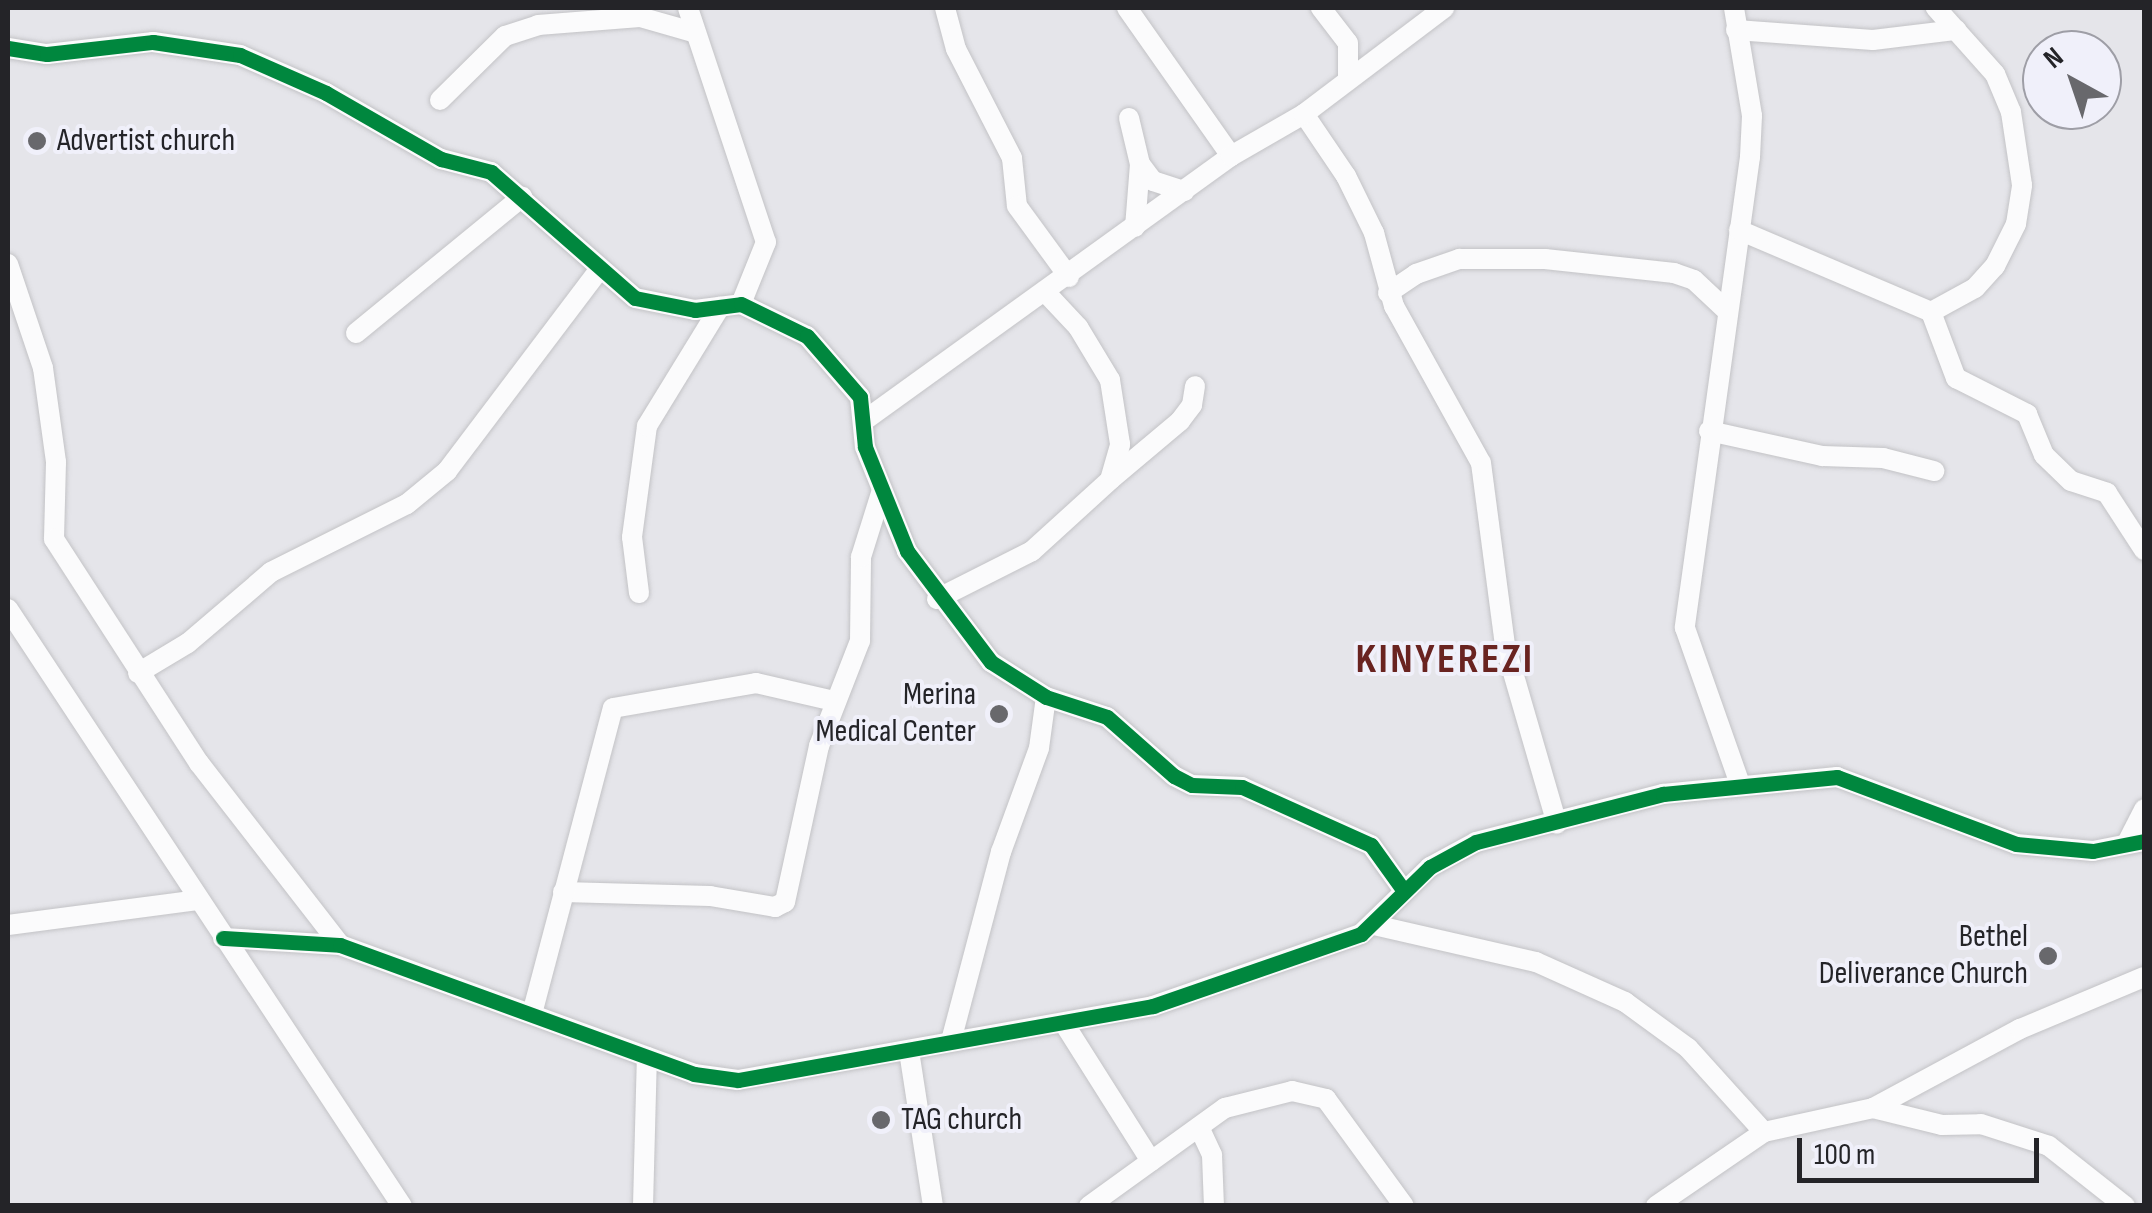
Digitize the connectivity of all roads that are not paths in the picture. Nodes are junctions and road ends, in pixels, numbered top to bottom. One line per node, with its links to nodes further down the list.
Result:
1 (688, 8): 10 (street)
2 (946, 8): 24 (street)
3 (1128, 8): 16 (street)
4 (1320, 8): 12 (street)
5 (1444, 8): 12 (street)
6 (1734, 8): 8 (street)
7 (1936, 8): 9 (street)
8 (1736, 30): 9 (street); 21 (street)
9 (1956, 30): 29 (street)
10 (696, 33): 13 (street); 27 (street)
11 (8, 48): 19 (street)
12 (1348, 78): 14 (street)
13 (440, 100)
14 (1304, 114): 16 (street); 25 (street)
15 (1129, 118): 17 (street)
16 (1231, 156): 18 (street)
17 (1140, 164): 18 (street); 20 (street)
18 (1184, 191): 20 (street)
19 (522, 197): 23 (street); 30 (street)
20 (1135, 228): 24 (street)
21 (1739, 230): 28 (street); 29 (street)
22 (8, 264): 41 (street)
23 (598, 271): 27 (street); 41 (street)
24 (1069, 277): 26 (street)
25 (1388, 292): 28 (street); 46 (street)
26 (1047, 294): 32 (street); 35 (street)
27 (731, 306): 32 (street); 38 (street)
28 (1727, 311): 33 (street)
29 (1931, 312): 37 (street)
30 (356, 334)
31 (1195, 386): 35 (street)
32 (865, 420): 36 (street)
33 (1709, 431): 34 (street); 44 (street)
34 (1934, 471)
35 (1110, 480): 39 (street)
36 (881, 493): 39 (street); 43 (street)
37 (2144, 550)
38 (639, 592)
39 (937, 599): 42 (street)
40 (8, 609): 50 (street)
41 (138, 673): 54 (street)
42 (1046, 697): 49 (street); 58 (street)
43 (834, 701): 48 (street); 48 (street)
44 (1740, 784): 46 (street); 47 (street)
45 (2144, 809): 47 (street)
46 (1557, 824): 49 (street)
47 (2136, 842)
48 (562, 892): 56 (street)
49 (1404, 892): 52 (street)
50 (198, 900): 51 (street); 53 (street)
51 (8, 925)
52 (1374, 925): 57 (street); 63 (street)
53 (222, 938): 54 (street); 66 (street)
54 (340, 944): 56 (street)
55 (2144, 977): 61 (street)
56 (533, 1010): 60 (street)
57 (1065, 1025): 58 (street); 64 (street)
58 (951, 1041): 59 (street)
59 (908, 1051): 60 (street); 68 (street)
60 (647, 1056): 67 (street)
61 (1873, 1108): 63 (street); 65 (street)
62 (1199, 1127): 64 (street); 70 (street); 71 (street)
63 (1764, 1132): 72 (street)
64 (1150, 1161): 69 (street)
65 (2114, 1202)
66 (402, 1206)
67 (642, 1206)
68 (933, 1206)
69 (1090, 1206)
70 (1214, 1206)
71 (1404, 1206)
72 (1656, 1206)

